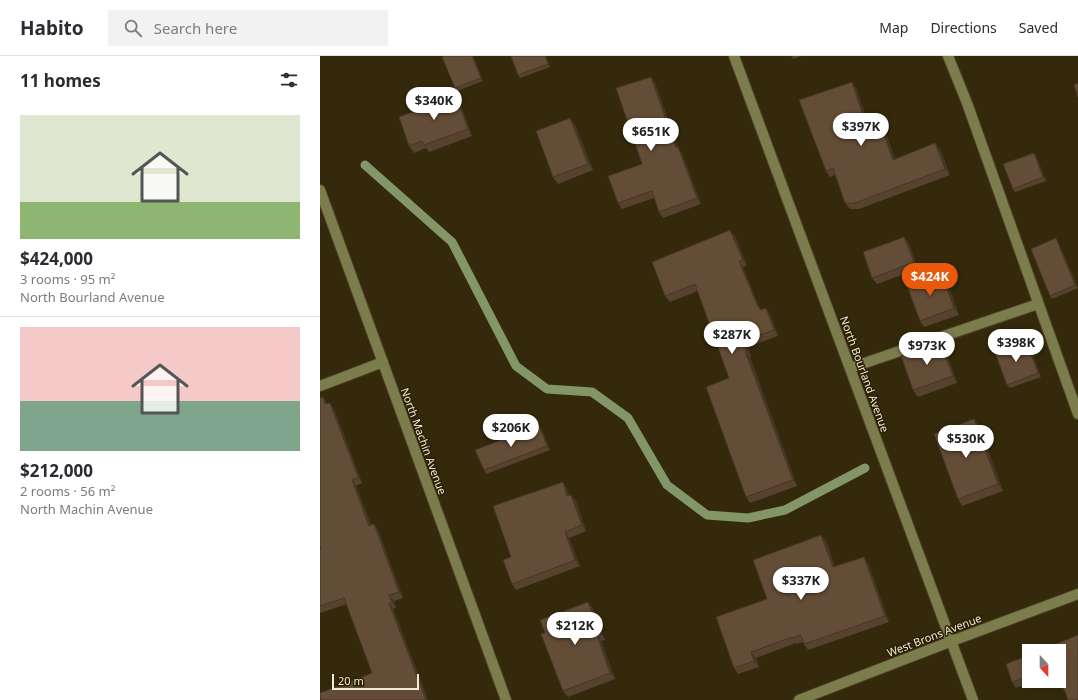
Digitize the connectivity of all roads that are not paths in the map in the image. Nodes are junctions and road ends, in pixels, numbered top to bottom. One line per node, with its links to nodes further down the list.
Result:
1 (734, 56): 6 (street, North Bourland Avenue)
2 (948, 56): 4 (street)
3 (320, 190): 5 (street, North Machin Avenue)
4 (1038, 304): 6 (street); 8 (street)
5 (383, 362): 7 (street); 11 (street, North Machin Avenue)
6 (850, 368): 10 (street, North Bourland Avenue)
7 (320, 386)
8 (1078, 414)
9 (1078, 594): 10 (street, West Brons Avenue)
10 (952, 641): 12 (street, West Brons Avenue); 13 (street, North Bourland Avenue)
11 (506, 700)
12 (799, 700)
13 (973, 700)

